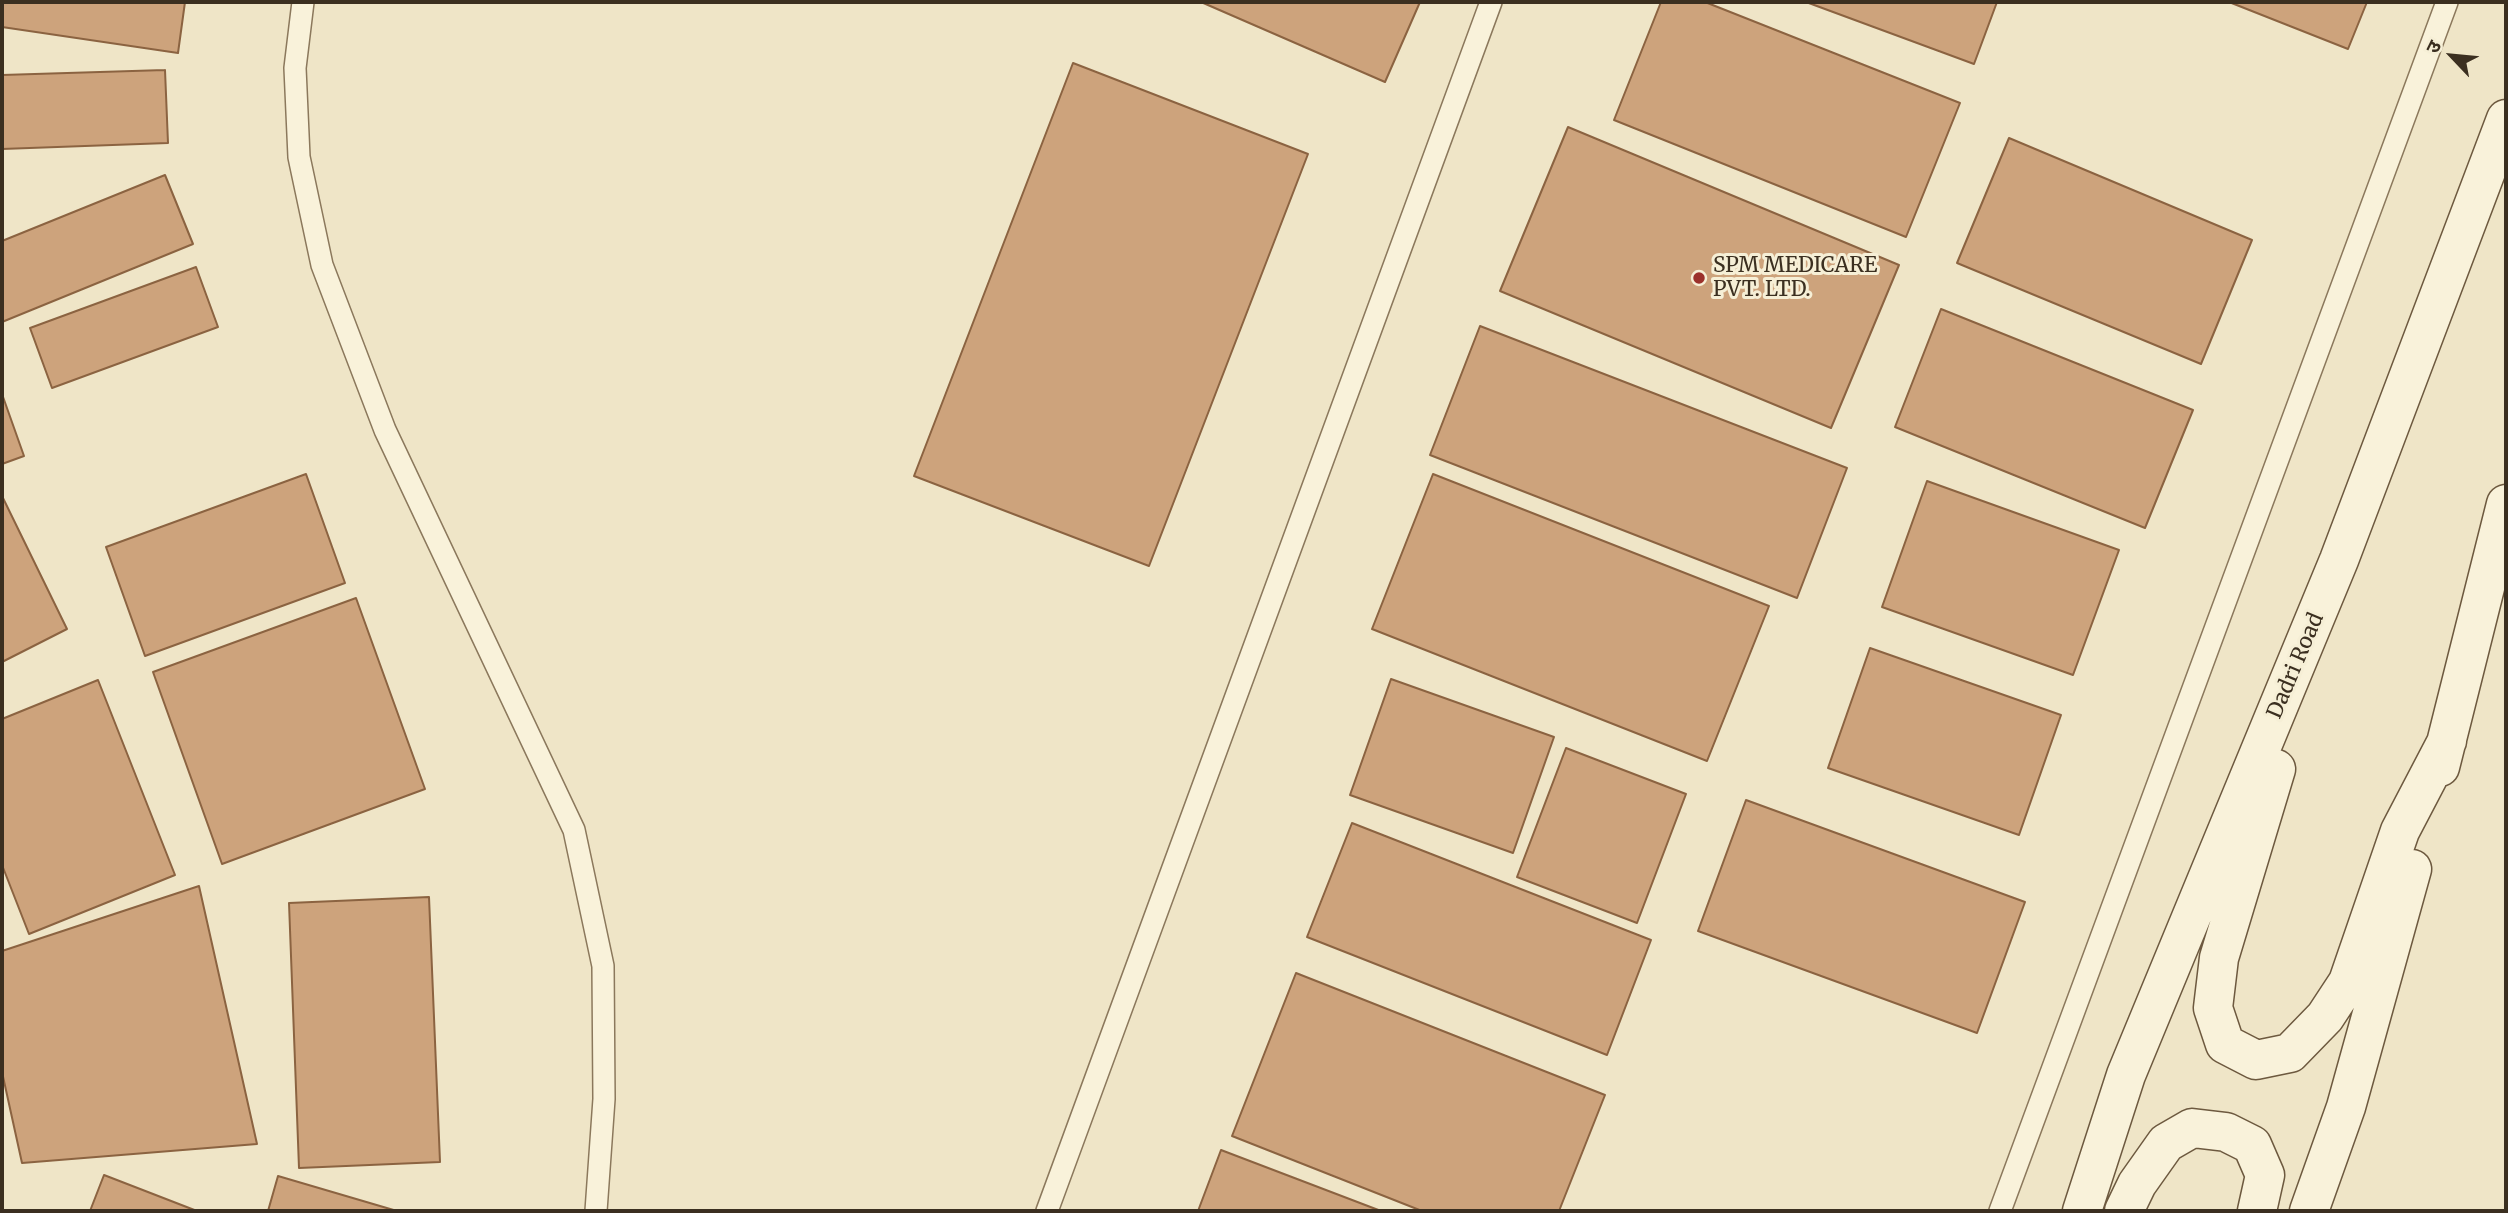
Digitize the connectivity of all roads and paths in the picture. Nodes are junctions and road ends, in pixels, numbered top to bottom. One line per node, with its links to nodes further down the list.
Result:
1 (303, 2): 8 (lane)
2 (1491, 2): 9 (lane)
3 (2448, 2): 10 (lane)
4 (2506, 119): 6 (main road, Dadri Road)
5 (2506, 504): 7 (main road)
6 (2339, 560): 7 (main road); 11 (main road, Dadri Road)
7 (2447, 741): 14 (main road)
8 (596, 1211)
9 (1047, 1211)
10 (2000, 1211)
11 (2082, 1211)
12 (2124, 1211): 13 (main road)
13 (2257, 1211)
14 (2309, 1211)

